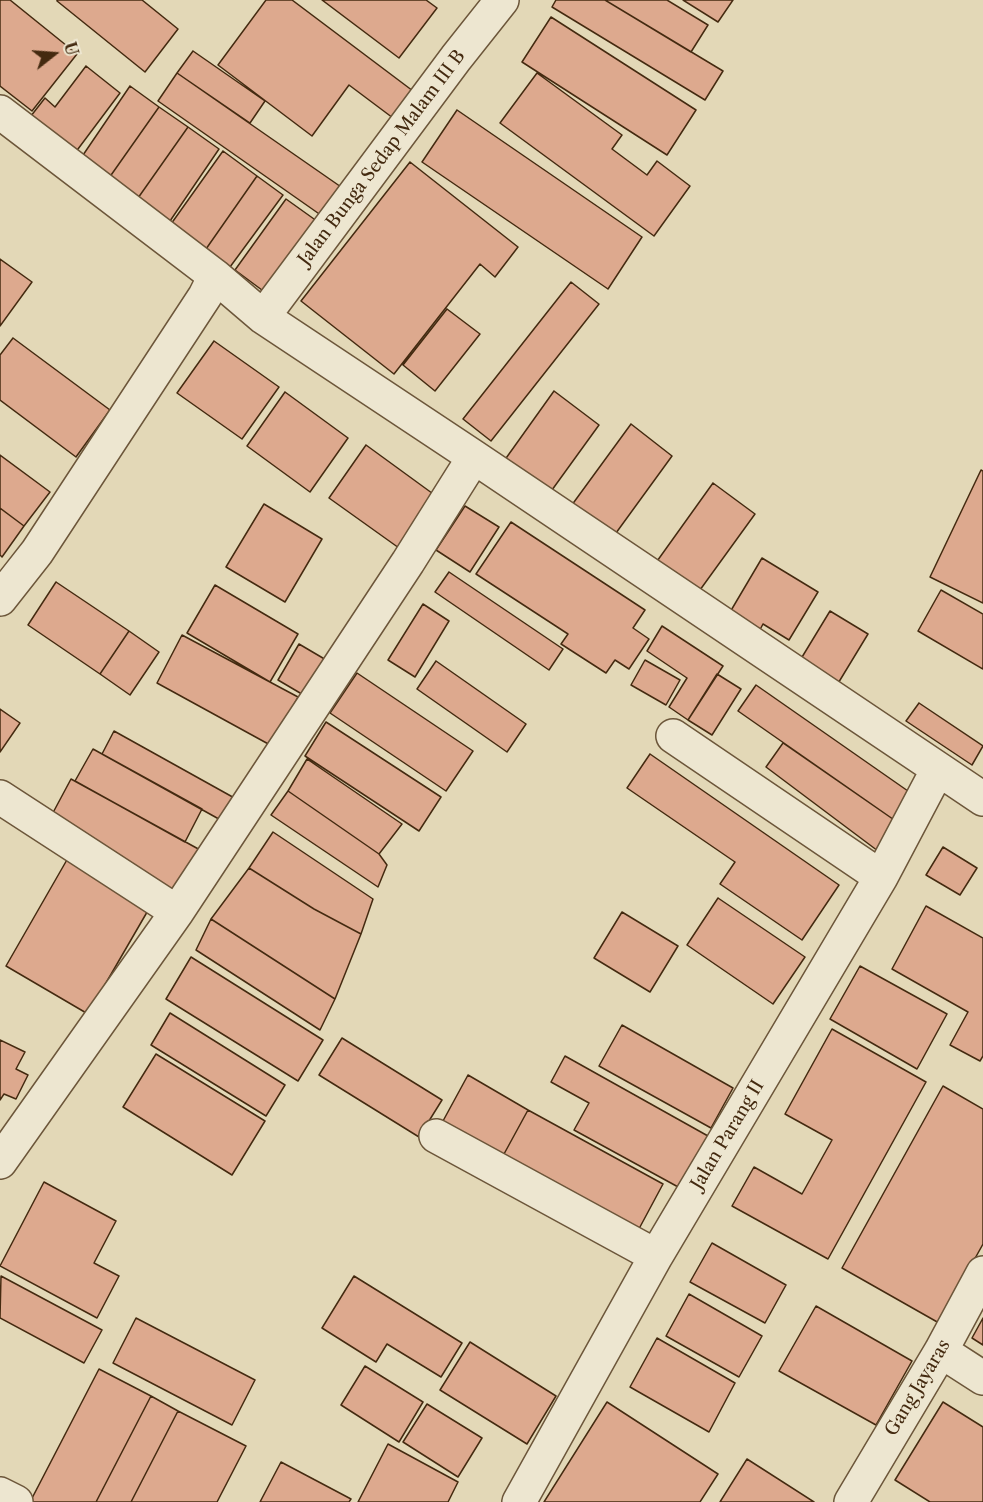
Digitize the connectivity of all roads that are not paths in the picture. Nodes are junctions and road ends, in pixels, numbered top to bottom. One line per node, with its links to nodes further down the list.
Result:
1 (502, 0): 4 (street, Jalan Bunga Sedap Malam III B)
2 (0, 112): 3 (street)
3 (215, 276): 4 (street); 6 (street)
4 (263, 317): 5 (street)
5 (474, 457): 8 (street); 12 (street)
6 (0, 598)
7 (673, 736): 11 (street)
8 (938, 769): 10 (street); 11 (street, Jalan Parang II)
9 (0, 797): 12 (street)
10 (983, 799)
11 (881, 877): 15 (street, Jalan Parang II)
12 (177, 912): 14 (street)
13 (436, 1136): 15 (street)
14 (0, 1162)
15 (656, 1256): 21 (street, Jalan Parang II)
16 (983, 1273): 17 (street, Gang Jayaras)
17 (941, 1352): 18 (street); 22 (street, Gang Jayaras)
18 (983, 1378)
19 (0, 1494): 20 (street)
20 (16, 1502)
21 (519, 1502)
22 (850, 1502)

